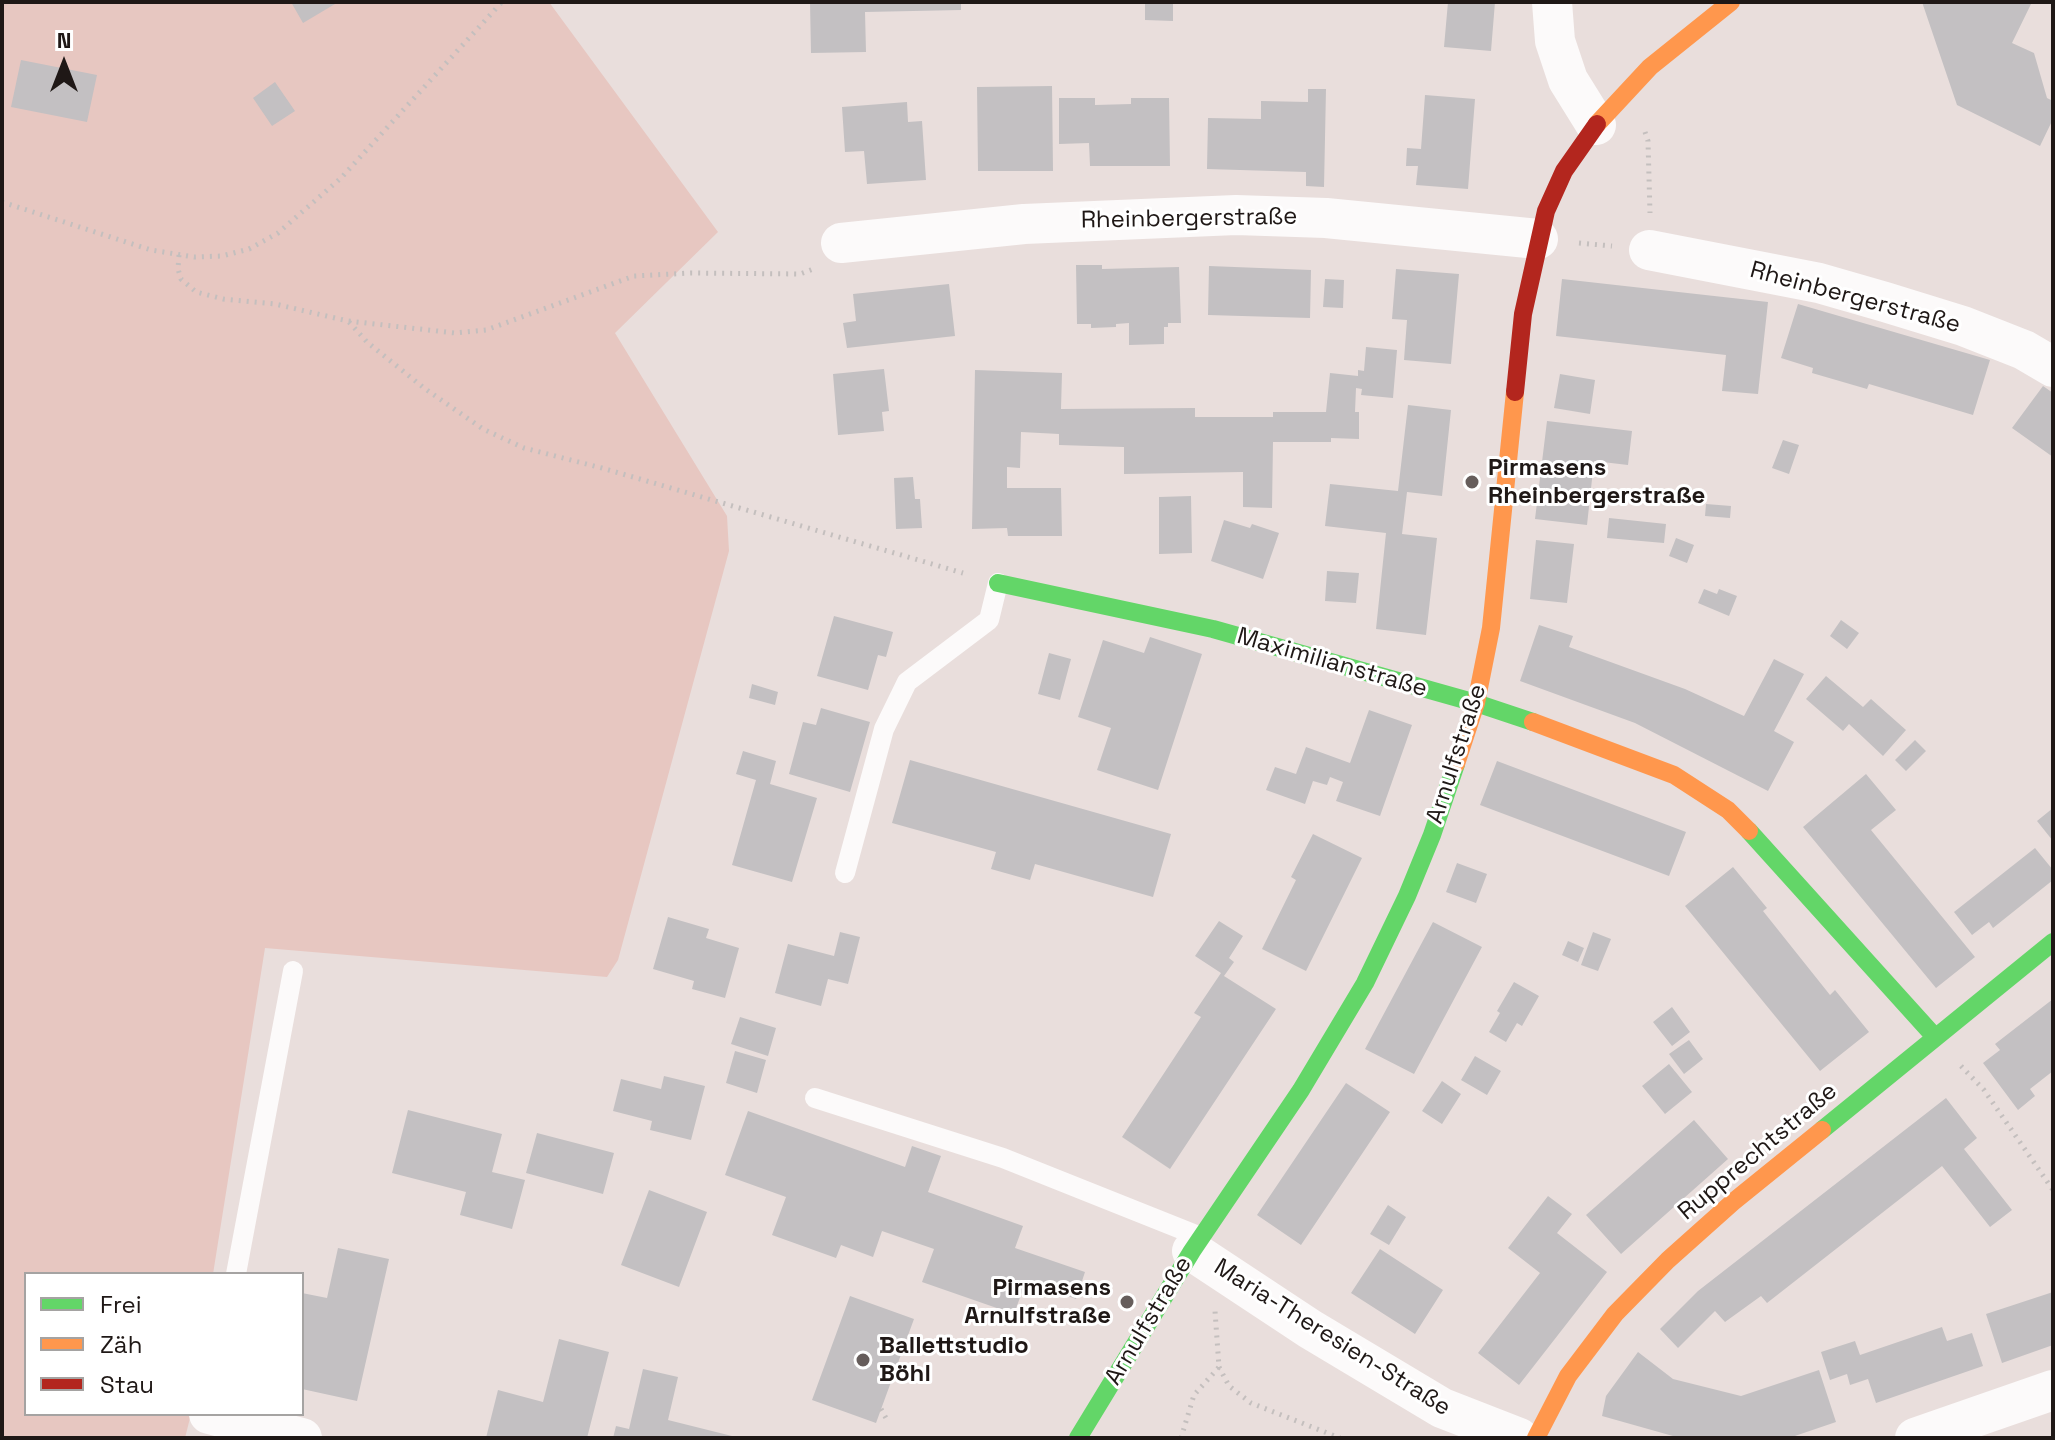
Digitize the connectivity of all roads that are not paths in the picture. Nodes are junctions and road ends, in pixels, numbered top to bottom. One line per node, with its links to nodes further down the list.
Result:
1 (1552, 2): 3 (street)
2 (1731, 2): 3 (street, Arnulfstraße)
3 (1596, 125): 4 (street, Arnulfstraße)
4 (1538, 239): 5 (street, Rheinbergerstraße); 9 (street, Arnulfstraße)
5 (841, 243)
6 (1649, 250): 7 (street, Rheinbergerstraße)
7 (2053, 367)
8 (998, 583): 9 (street, Maximilianstraße); 10 (lane)
9 (1476, 703): 13 (street, Maximilianstraße); 15 (street, Arnulfstraße)
10 (845, 873)
11 (2053, 942): 13 (street, Rupprechtstraße)
12 (293, 971): 16 (lane)
13 (1935, 1037): 22 (street, Rupprechtstraße)
14 (815, 1098): 15 (lane)
15 (1196, 1244): 20 (street, Arnulfstraße); 21 (street, Maria-Theresien-Straße)
16 (236, 1272)
17 (2053, 1390): 23 (street)
18 (217, 1416): 19 (street)
19 (302, 1438)
20 (1078, 1438)
21 (1519, 1438)
22 (1536, 1438)
23 (1915, 1438)

